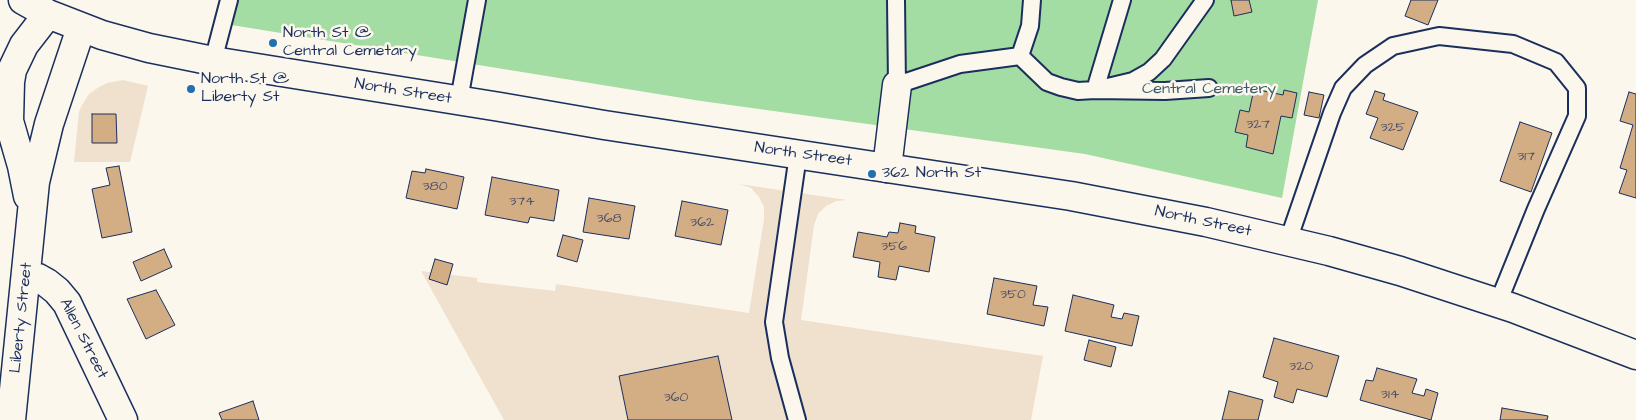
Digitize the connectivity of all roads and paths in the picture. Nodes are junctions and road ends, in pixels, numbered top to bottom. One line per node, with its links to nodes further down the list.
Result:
1 (22, 0): 8 (main road, North Street)
2 (229, 0): 11 (lane)
3 (477, 0): 15 (lane)
4 (896, 0): 12 (lane)
5 (1032, 0): 10 (lane)
6 (1122, 0): 14 (lane)
7 (1205, 0): 14 (lane)
8 (48, 14): 9 (main road, North Street); 16 (main road, Liberty Street)
9 (82, 28): 11 (main road, North Street); 19 (main road, Liberty Street)
10 (1020, 56): 12 (lane); 14 (lane)
11 (213, 61): 15 (main road, North Street)
12 (897, 85): 18 (main road)
13 (1209, 88): 14 (lane)
14 (1095, 90)
15 (459, 100): 17 (main road, North Street)
16 (4, 111): 19 (main road, Liberty Street)
17 (798, 155): 18 (main road, North Street); 26 (lane)
18 (887, 168): 20 (main road, North Street)
19 (31, 216): 21 (main road, Liberty Street)
20 (1288, 241): 22 (main road, North Street); 22 (lane)
21 (26, 274): 24 (main road, Liberty Street); 25 (main road, Allen Street)
22 (1498, 303): 23 (main road, North Street)
23 (1636, 355)
24 (11, 420)
25 (123, 420)
26 (797, 420)

